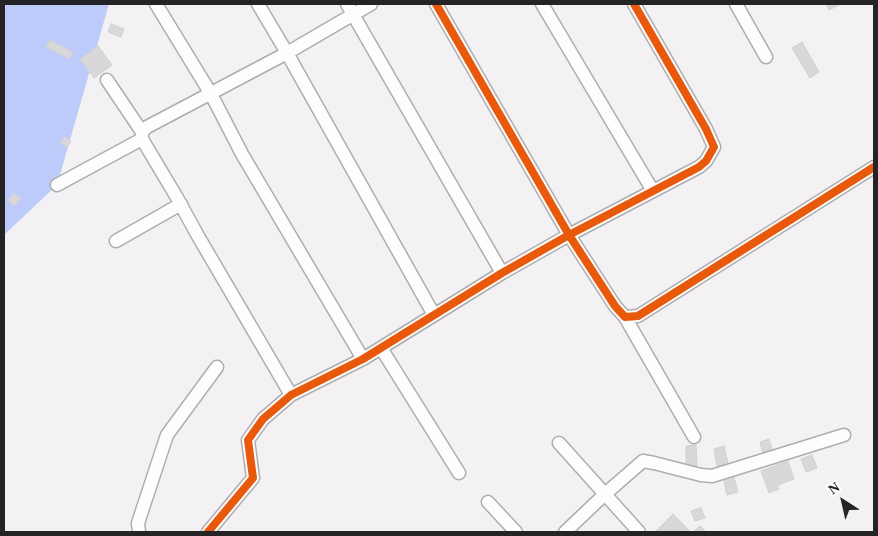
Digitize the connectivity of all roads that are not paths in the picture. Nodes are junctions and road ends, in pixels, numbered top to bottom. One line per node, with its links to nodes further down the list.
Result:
1 (156, 4): 12 (street)
2 (258, 4): 9 (street)
3 (371, 4): 8 (street)
4 (436, 4): 18 (street)
5 (542, 4): 16 (street)
6 (634, 4): 16 (street)
7 (736, 4): 10 (street)
8 (350, 9): 9 (street); 20 (street)
9 (287, 53): 12 (street); 21 (street)
10 (766, 57)
11 (107, 80): 13 (street)
12 (211, 94): 13 (street); 24 (street)
13 (142, 135): 15 (street); 17 (street)
14 (874, 166): 22 (street)
15 (57, 185)
16 (653, 191): 18 (street)
17 (181, 204): 19 (street); 26 (street)
18 (569, 235): 20 (street); 22 (street)
19 (116, 241)
20 (502, 273): 21 (street)
21 (434, 315): 23 (street)
22 (625, 317): 28 (street)
23 (381, 348): 24 (street); 30 (street)
24 (363, 359): 26 (street)
25 (216, 367): 33 (street)
26 (291, 395): 34 (street)
27 (844, 435): 31 (street)
28 (694, 437)
29 (559, 443): 31 (street)
30 (459, 473)
31 (605, 494): 36 (street); 37 (street)
32 (488, 502): 35 (street)
33 (139, 532)
34 (208, 532)
35 (516, 532)
36 (565, 532)
37 (640, 532)

